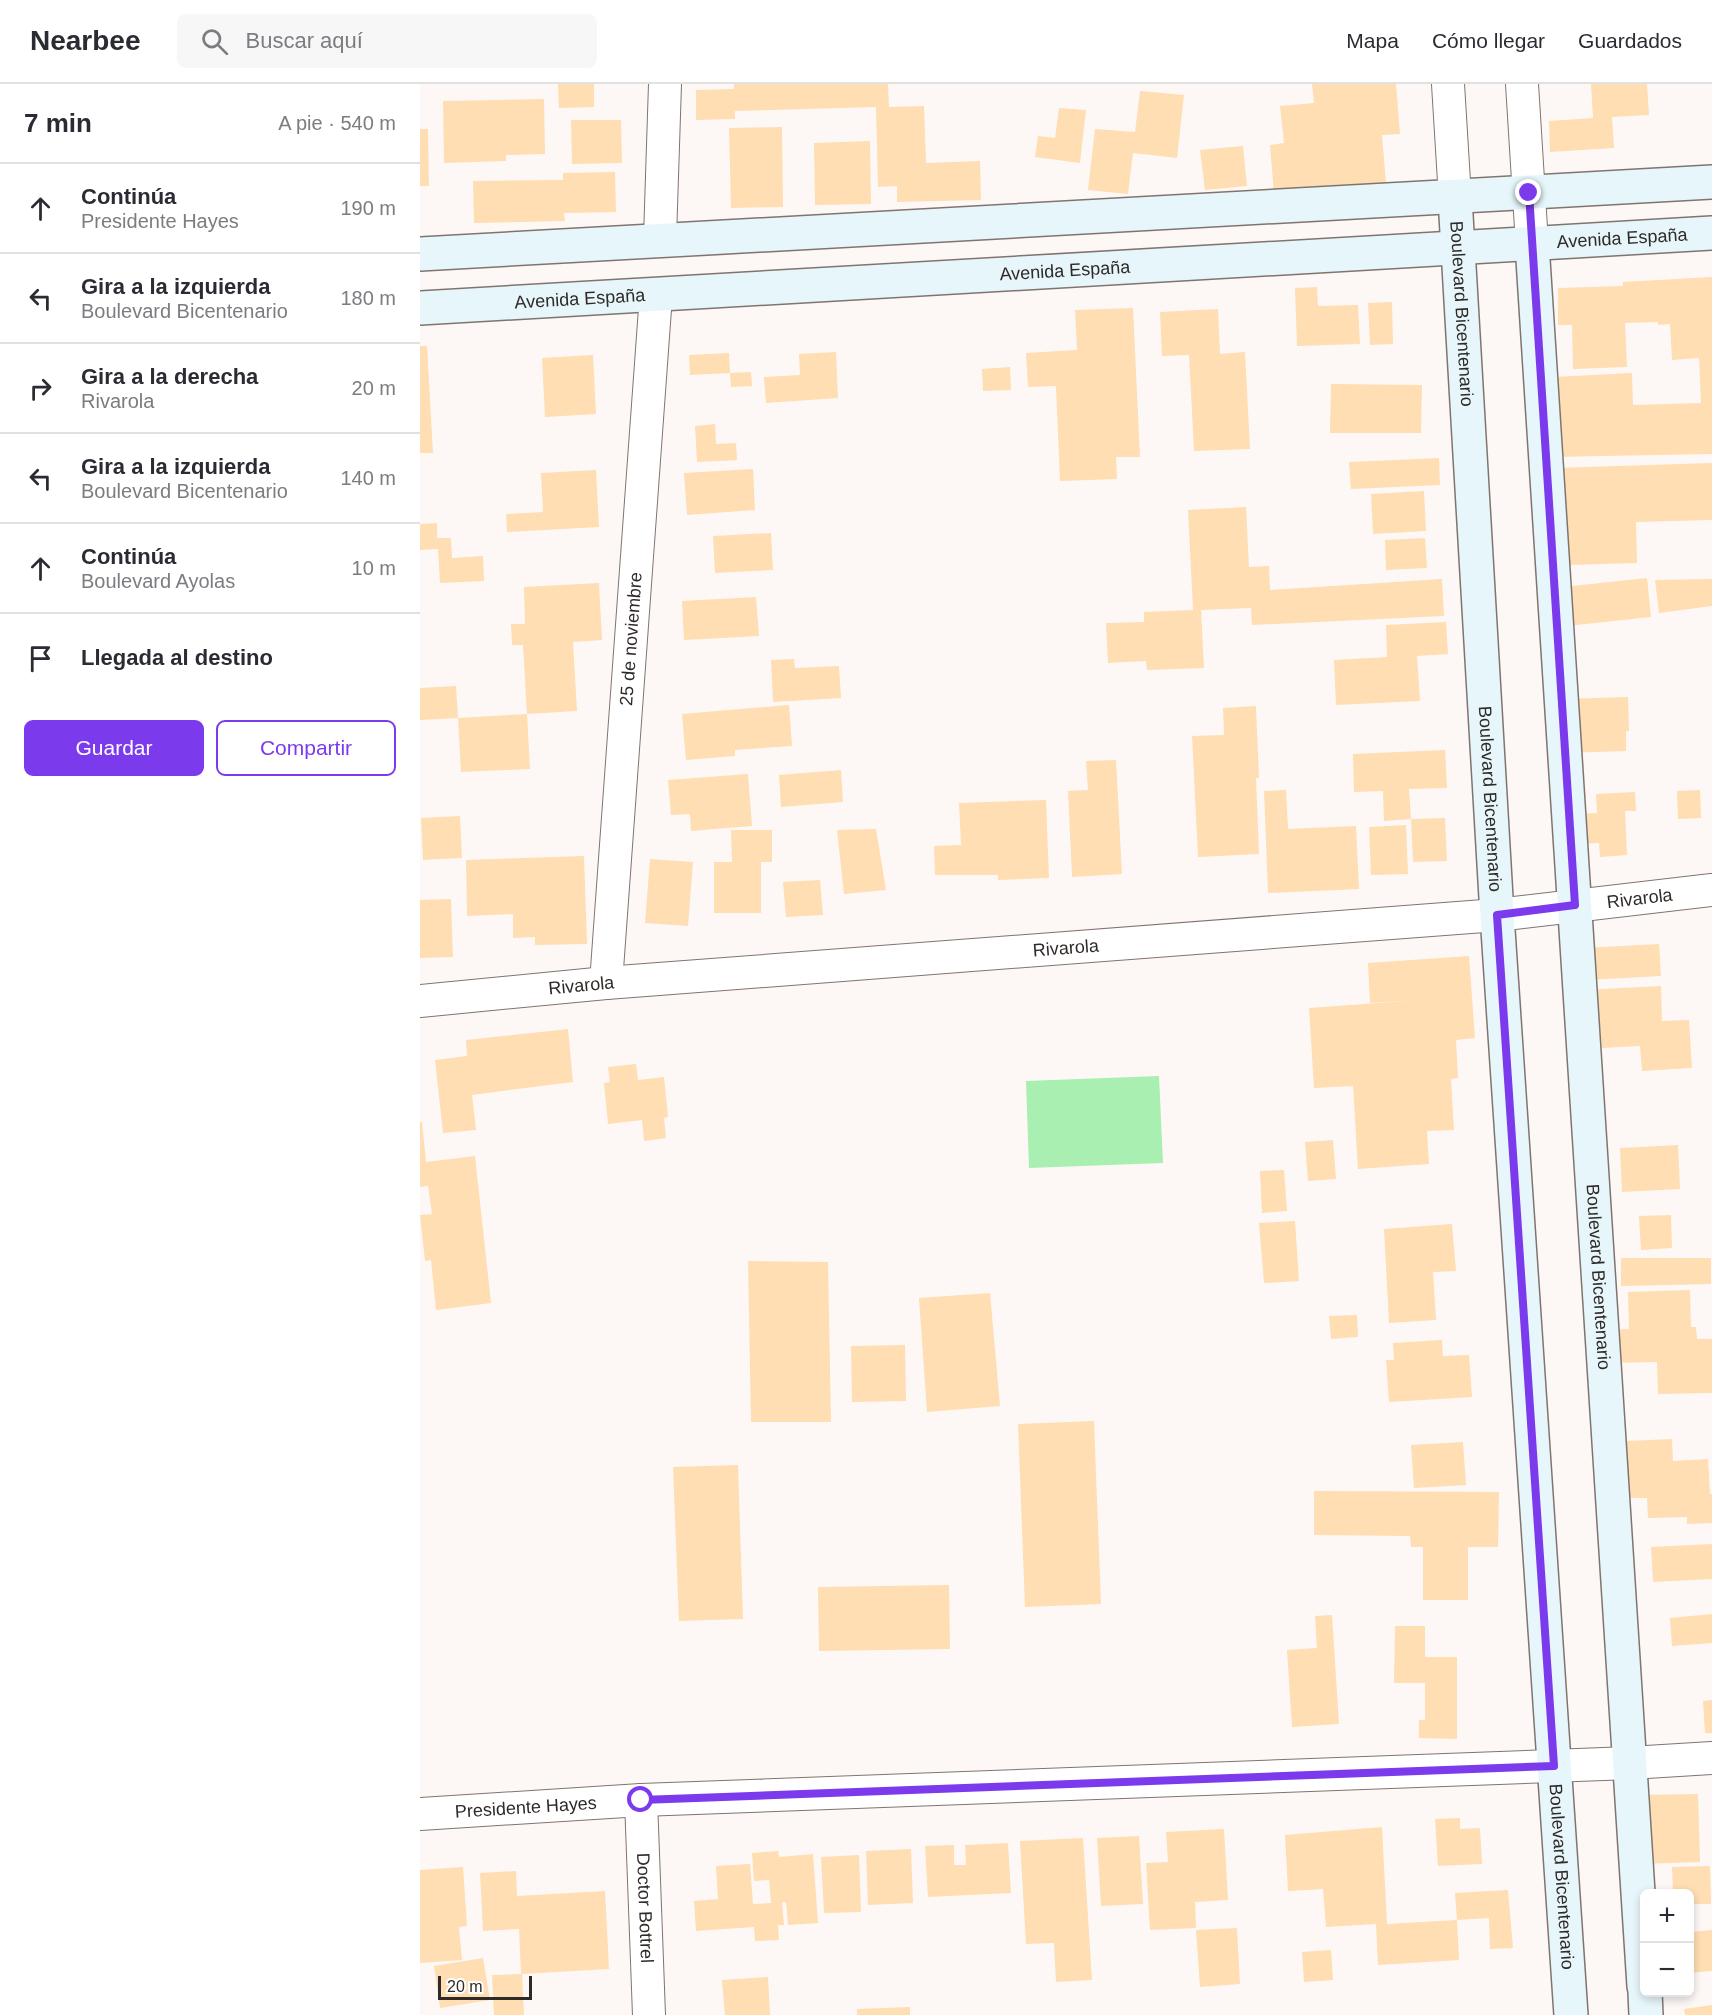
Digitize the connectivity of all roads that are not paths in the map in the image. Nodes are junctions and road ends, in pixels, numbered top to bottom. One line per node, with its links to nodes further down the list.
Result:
1 (664, 84): 8 (street)
2 (1448, 84): 6 (street, Boulevard Bicentenario)
3 (1522, 84): 5 (street)
4 (1712, 182): 5 (street)
5 (1529, 193): 6 (street); 9 (street)
6 (1455, 198): 8 (street); 10 (street, Boulevard Bicentenario)
7 (1712, 233): 9 (street, Avenida España)
8 (660, 238): 11 (street)
9 (1532, 244): 10 (street, Avenida España); 15 (street, Boulevard Bicentenario)
10 (1457, 248): 12 (street, Avenida España); 16 (street, Boulevard Bicentenario)
11 (420, 254)
12 (656, 295): 13 (street, Avenida España); 17 (street, 25 de noviembre)
13 (420, 308)
14 (1712, 890): 15 (street, Rivarola)
15 (1575, 905): 16 (street, Rivarola); 20 (street, Boulevard Bicentenario)
16 (1497, 915): 17 (street, Rivarola); 21 (street, Boulevard Bicentenario)
17 (606, 983): 18 (street, Rivarola)
18 (420, 1001)
19 (1712, 1758): 20 (street, Presidente Hayes)
20 (1630, 1763): 21 (street, Presidente Hayes); 24 (street, Boulevard Bicentenario)
21 (1554, 1766): 22 (street, Presidente Hayes); 27 (street, Boulevard Bicentenario)
22 (641, 1800): 23 (street, Presidente Hayes); 26 (street, Doctor Bottrel)
23 (420, 1814)
24 (1641, 1943)
25 (1645, 1997): 28 (street)
26 (649, 2015)
27 (1571, 2015)
28 (1646, 2015)

